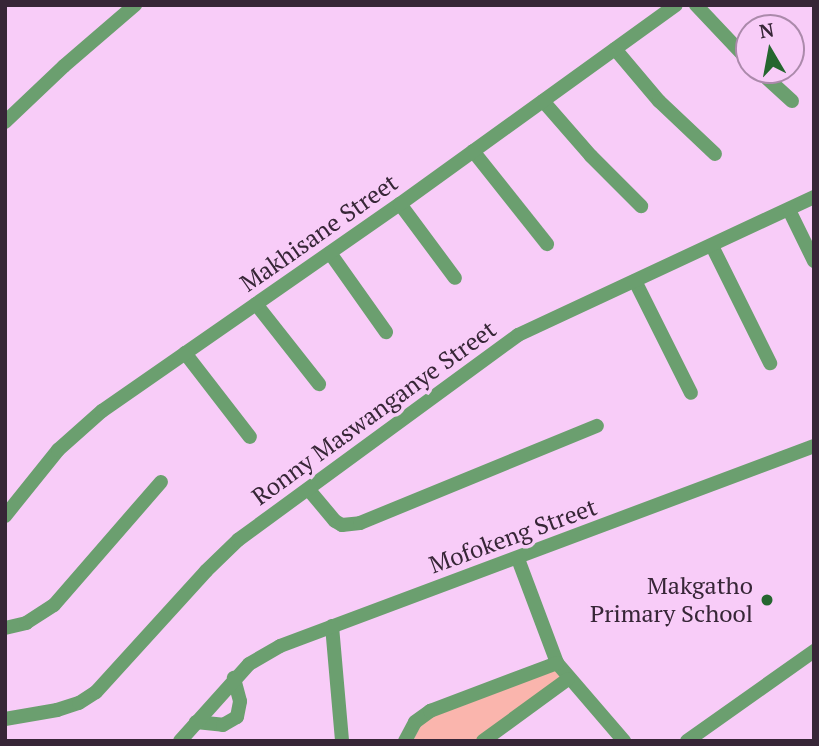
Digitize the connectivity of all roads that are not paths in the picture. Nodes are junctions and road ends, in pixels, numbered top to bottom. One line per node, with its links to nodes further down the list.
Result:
1 (135, 5): 9 (street)
2 (676, 5): 5 (street, Makhisane Street)
3 (696, 5): 4 (street)
4 (735, 46)
5 (615, 49): 7 (street, Makhisane Street); 11 (street)
6 (773, 84): 8 (street)
7 (543, 101): 10 (street, Makhisane Street); 14 (street)
8 (792, 102)
9 (5, 122)
10 (472, 151): 13 (street, Makhisane Street); 16 (street)
11 (716, 154)
12 (814, 197): 15 (street, Ronny Maswanganye Street)
13 (400, 204): 18 (street, Makhisane Street); 20 (street)
14 (641, 205)
15 (789, 210): 17 (street, Ronny Maswanganye Street); 19 (street)
16 (547, 244)
17 (712, 246): 21 (street, Ronny Maswanganye Street); 25 (street)
18 (330, 253): 22 (street, Makhisane Street); 23 (street)
19 (814, 261)
20 (455, 278)
21 (635, 281): 27 (street); 32 (street, Ronny Maswanganye Street)
22 (256, 304): 24 (street, Makhisane Street); 26 (street)
23 (386, 332)
24 (185, 353): 29 (street); 33 (street, Makhisane Street)
25 (770, 363)
26 (319, 384)
27 (691, 393)
28 (597, 426): 32 (street)
29 (250, 437)
30 (814, 446): 34 (street, Mofokeng Street)
31 (161, 482): 36 (street)
32 (309, 490): 41 (street, Ronny Maswanganye Street)
33 (5, 516)
34 (518, 559): 35 (street, Mofokeng Street); 38 (street)
35 (332, 626): 39 (street, Mofokeng Street); 44 (street)
36 (5, 628)
37 (814, 651): 48 (street)
38 (557, 663): 40 (street); 45 (street)
39 (234, 678): 42 (street, Mofokeng Street); 42 (street)
40 (568, 679): 46 (street); 47 (street)
41 (5, 719)
42 (196, 722): 43 (street, Mofokeng Street)
43 (180, 741)
44 (342, 741)
45 (405, 741)
46 (483, 741)
47 (624, 741)
48 (687, 741)

